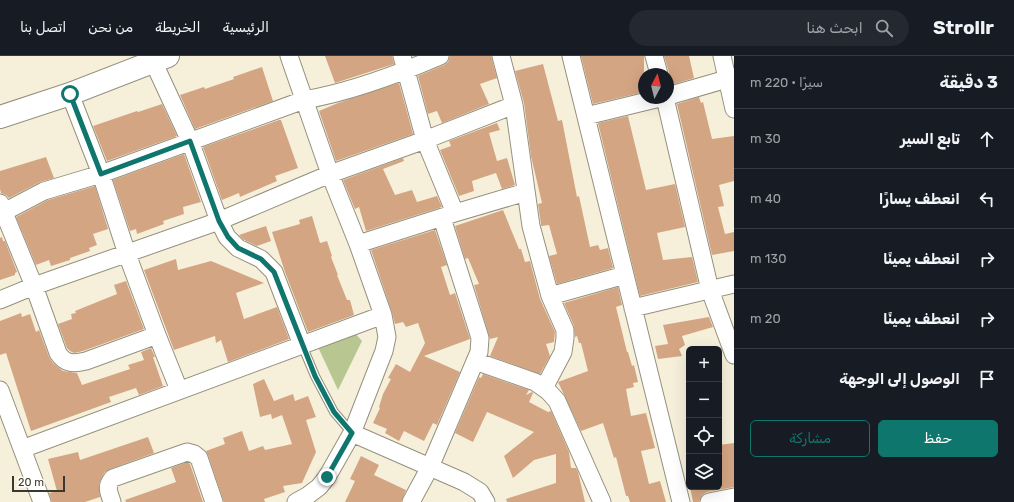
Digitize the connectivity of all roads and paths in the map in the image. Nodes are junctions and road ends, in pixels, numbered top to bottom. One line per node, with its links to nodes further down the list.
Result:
1 (289, 56): 13 (street)
2 (440, 56): 8 (street)
3 (501, 56): 16 (street)
4 (571, 56): 18 (street)
5 (654, 56): 9 (street)
6 (722, 56): 10 (street)
7 (161, 58): 11 (street); 21 (street)
8 (404, 63): 13 (street); 20 (street)
9 (657, 68)
10 (730, 78): 12 (street); 17 (street)
11 (70, 94): 19 (street); 22 (street)
12 (674, 94)
13 (304, 100): 21 (street); 23 (street)
14 (638, 103): 18 (street)
15 (666, 104): 33 (street)
16 (514, 105): 20 (street); 24 (street)
17 (734, 109)
18 (586, 116): 30 (street)
19 (0, 117)
20 (425, 140): 23 (street); 26 (street)
21 (190, 141): 22 (street); 27 (street)
22 (101, 174): 25 (street); 29 (street)
23 (330, 174): 27 (street); 28 (street)
24 (526, 192): 26 (street); 34 (street)
25 (1, 210): 32 (street)
26 (449, 215): 28 (street); 41 (street)
27 (219, 221): 29 (street); 39 (street)
28 (358, 244): 37 (street)
29 (127, 254): 32 (street); 38 (street)
30 (625, 275): 34 (street); 36 (street)
31 (734, 284): 33 (street)
32 (34, 286): 35 (street); 38 (street)
33 (710, 290): 36 (street); 40 (street)
34 (550, 296): 42 (street)
35 (0, 300)
36 (634, 308): 56 (street)
37 (384, 315): 39 (street); 45 (street)
38 (157, 335): 44 (street)
39 (302, 345): 44 (street); 45 (lane)
40 (734, 355)
41 (475, 361): 42 (street); 47 (street)
42 (544, 388): 55 (street)
43 (0, 390): 46 (street)
44 (180, 390): 46 (street)
45 (352, 433): 47 (street); 52 (street)
46 (22, 449): 49 (street)
47 (430, 467): 53 (street); 54 (street)
48 (734, 497): 57 (street)
49 (42, 502)
50 (112, 502): 51 (street)
51 (214, 502)
52 (296, 502)
53 (411, 502)
54 (486, 502)
55 (602, 502)
56 (681, 502)
57 (709, 502)

